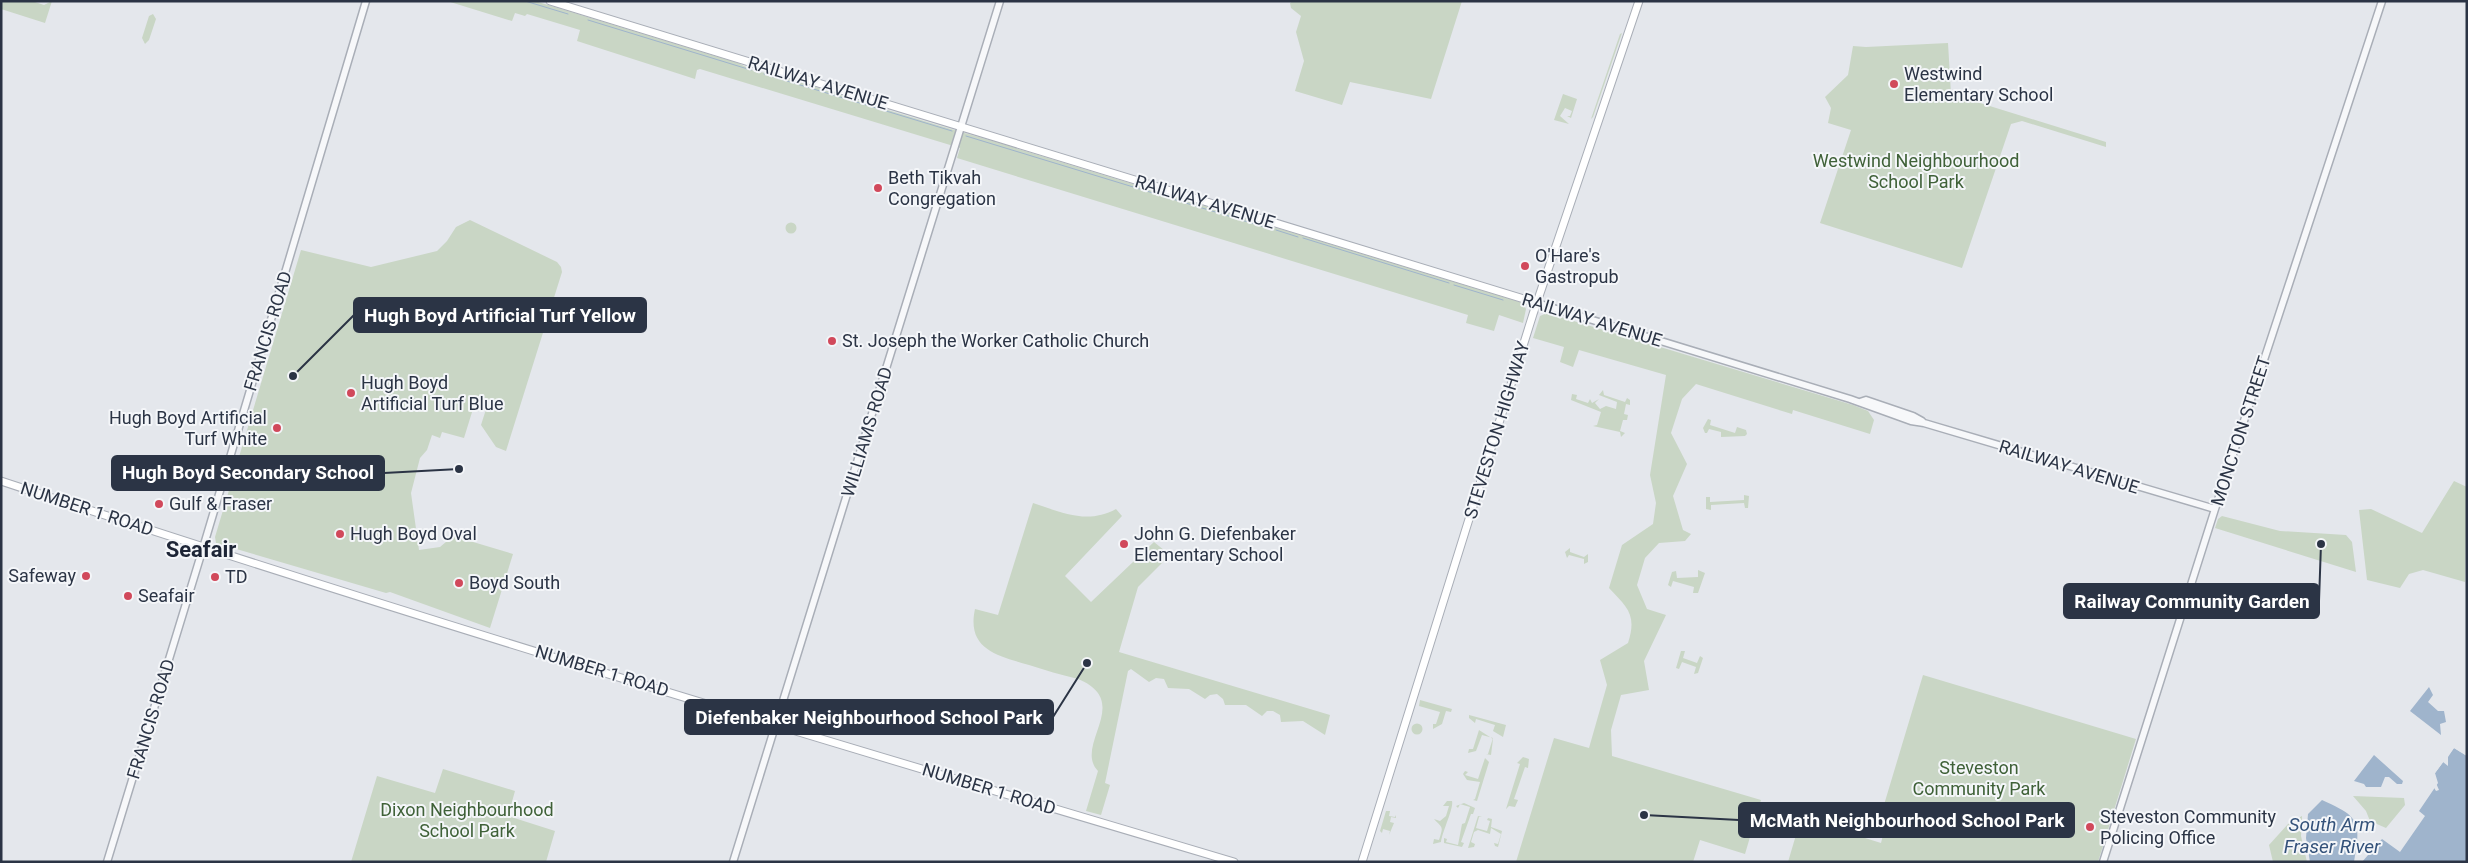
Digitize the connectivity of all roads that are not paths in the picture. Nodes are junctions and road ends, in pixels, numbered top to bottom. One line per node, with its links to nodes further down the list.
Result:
1 (366, 1): 10 (street, FRANCIS ROAD)
2 (550, 1): 6 (main road, RAILWAY AVENUE)
3 (1000, 1): 6 (street, WILLIAMS ROAD)
4 (1639, 1): 7 (main road, STEVESTON HIGHWAY)
5 (2382, 1): 9 (street, MONCTON STREET)
6 (961, 127): 7 (main road, RAILWAY AVENUE); 11 (street, WILLIAMS ROAD)
7 (1537, 303): 9 (street, RAILWAY AVENUE); 15 (main road, STEVESTON HIGHWAY)
8 (1, 481): 10 (main road, NUMBER 1 ROAD)
9 (2215, 509): 16 (street, MONCTON STREET)
10 (203, 548): 11 (main road, NUMBER 1 ROAD); 12 (street, FRANCIS ROAD)
11 (776, 724): 13 (street, WILLIAMS ROAD); 14 (main road, NUMBER 1 ROAD)
12 (107, 862)
13 (734, 862)
14 (1234, 862)
15 (1362, 862)
16 (2103, 862)

